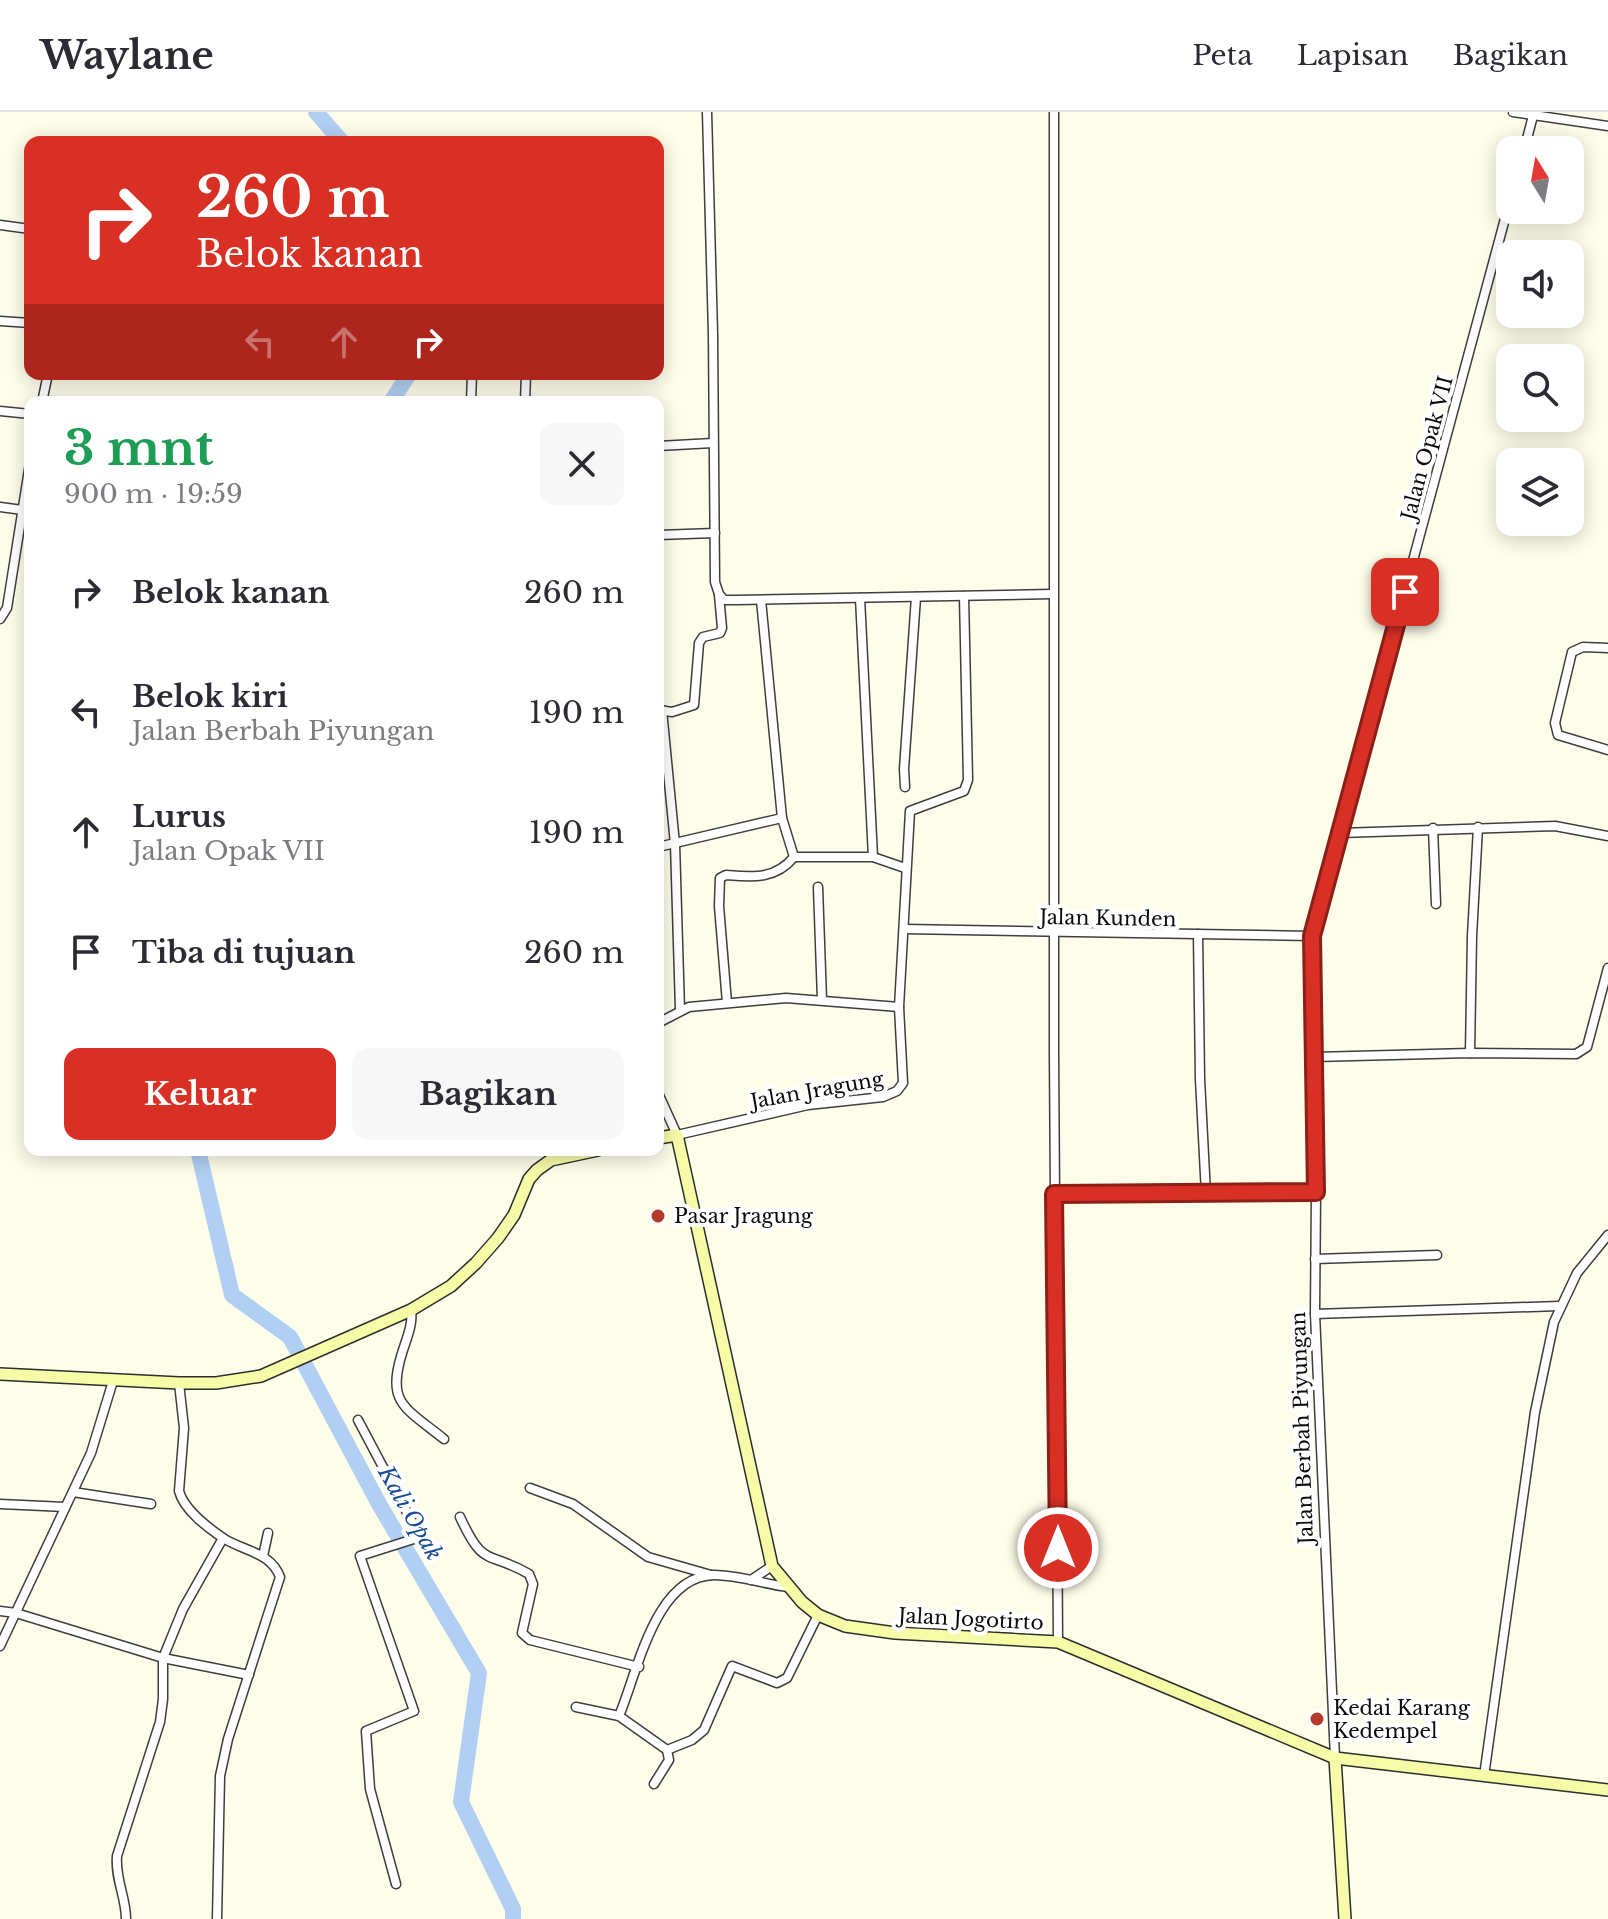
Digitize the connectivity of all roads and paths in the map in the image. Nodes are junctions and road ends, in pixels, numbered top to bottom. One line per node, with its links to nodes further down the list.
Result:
1 (707, 112): 14 (street)
2 (1054, 112): 22 (street)
3 (1513, 112): 4 (street)
4 (1533, 114): 5 (street); 6 (street)
5 (1608, 126)
6 (1528, 136)
7 (1504, 224): 38 (street, Jalan Opak VII)
8 (0, 225): 9 (street)
9 (24, 228)
10 (0, 321): 11 (street)
11 (24, 323)
12 (0, 411): 13 (street)
13 (24, 413)
14 (713, 443): 15 (street); 19 (street)
15 (664, 446)
16 (0, 507): 17 (street)
17 (24, 510)
18 (24, 515): 27 (street)
19 (715, 533): 20 (street); 21 (street)
20 (664, 535)
21 (719, 594): 26 (street); 29 (street)
22 (1052, 594): 23 (street); 48 (street)
23 (964, 596): 24 (street); 44 (street, Jalan Jragung)
24 (916, 597): 25 (street); 34 (street)
25 (860, 598): 26 (street); 43 (street)
26 (761, 600): 35 (street)
27 (0, 619)
28 (1608, 648): 31 (street)
29 (664, 711)
30 (664, 742): 33 (street)
31 (1608, 750)
32 (664, 781): 33 (street)
33 (669, 781): 40 (street)
34 (905, 787)
35 (782, 818): 40 (street); 42 (street)
36 (1478, 827): 37 (street); 39 (street); 57 (street)
37 (1433, 828): 38 (street); 46 (street)
38 (1340, 833): 50 (street, Jalan Opak VII)
39 (1608, 836)
40 (675, 844): 41 (street); 55 (street)
41 (664, 846)
42 (794, 857): 43 (street); 53 (street)
43 (873, 857): 44 (street)
44 (905, 868): 47 (street, Jalan Jragung)
45 (818, 887): 52 (street)
46 (1436, 904)
47 (904, 929): 48 (street, Jalan Kunden); 54 (street, Jalan Jragung)
48 (1054, 933): 49 (street, Jalan Kunden); 64 (street)
49 (1198, 934): 50 (street, Jalan Kunden); 65 (street)
50 (1312, 936): 58 (street, Jalan Berbah Piyungan)
51 (1608, 968): 57 (street)
52 (822, 1000): 53 (street); 54 (street)
53 (727, 1003): 55 (street)
54 (899, 1007): 60 (street, Jalan Jragung)
55 (680, 1010): 56 (street)
56 (664, 1019)
57 (1470, 1053): 58 (street)
58 (1314, 1057): 63 (street, Jalan Berbah Piyungan)
59 (664, 1106): 60 (street)
60 (677, 1135): 61 (street); 86 (street, Jalan Jogotirto)
61 (664, 1137)
62 (570, 1156): 70 (street)
63 (1316, 1192): 65 (street); 68 (street, Jalan Berbah Piyungan)
64 (1054, 1194): 65 (street); 93 (street)
65 (1206, 1194)
66 (1608, 1235): 69 (street)
67 (1437, 1255): 68 (street)
68 (1315, 1259): 71 (street, Jalan Berbah Piyungan)
69 (1559, 1306): 71 (street); 102 (street)
70 (411, 1310): 74 (street); 76 (street)
71 (1315, 1314): 101 (street, Jalan Berbah Piyungan)
72 (0, 1374): 73 (street)
73 (113, 1381): 74 (street); 78 (street)
74 (179, 1383): 84 (street)
75 (358, 1420): 105 (street)
76 (444, 1439)
77 (530, 1488): 87 (street)
78 (73, 1492): 80 (street); 81 (street)
79 (0, 1504): 81 (street)
80 (151, 1504)
81 (65, 1507): 91 (street)
82 (460, 1517): 96 (street)
83 (268, 1533): 85 (street)
84 (223, 1538): 85 (street); 95 (street)
85 (263, 1556): 97 (street)
86 (772, 1566): 88 (street); 89 (street, Jalan Jogotirto)
87 (711, 1575): 88 (street); 96 (street)
88 (751, 1580): 89 (street)
89 (788, 1587): 92 (street, Jalan Jogotirto)
90 (0, 1611): 91 (street)
91 (16, 1613): 94 (street); 95 (street)
92 (818, 1615): 93 (street, Jalan Jogotirto); 100 (street)
93 (1058, 1642): 101 (street, Jalan Jogotirto)
94 (0, 1646)
95 (163, 1658): 97 (street); 106 (street)
96 (639, 1667): 99 (street)
97 (249, 1675): 107 (street)
98 (576, 1707): 99 (street)
99 (619, 1716): 100 (street)
100 (667, 1750): 103 (street)
101 (1335, 1758): 102 (street, Jalan Jogotirto); 108 (street, Jalan Berbah Piyungan)
102 (1484, 1776): 104 (street, Jalan Jogotirto)
103 (654, 1784)
104 (1608, 1790)
105 (396, 1884)
106 (126, 1919)
107 (217, 1919)
108 (1345, 1919)

